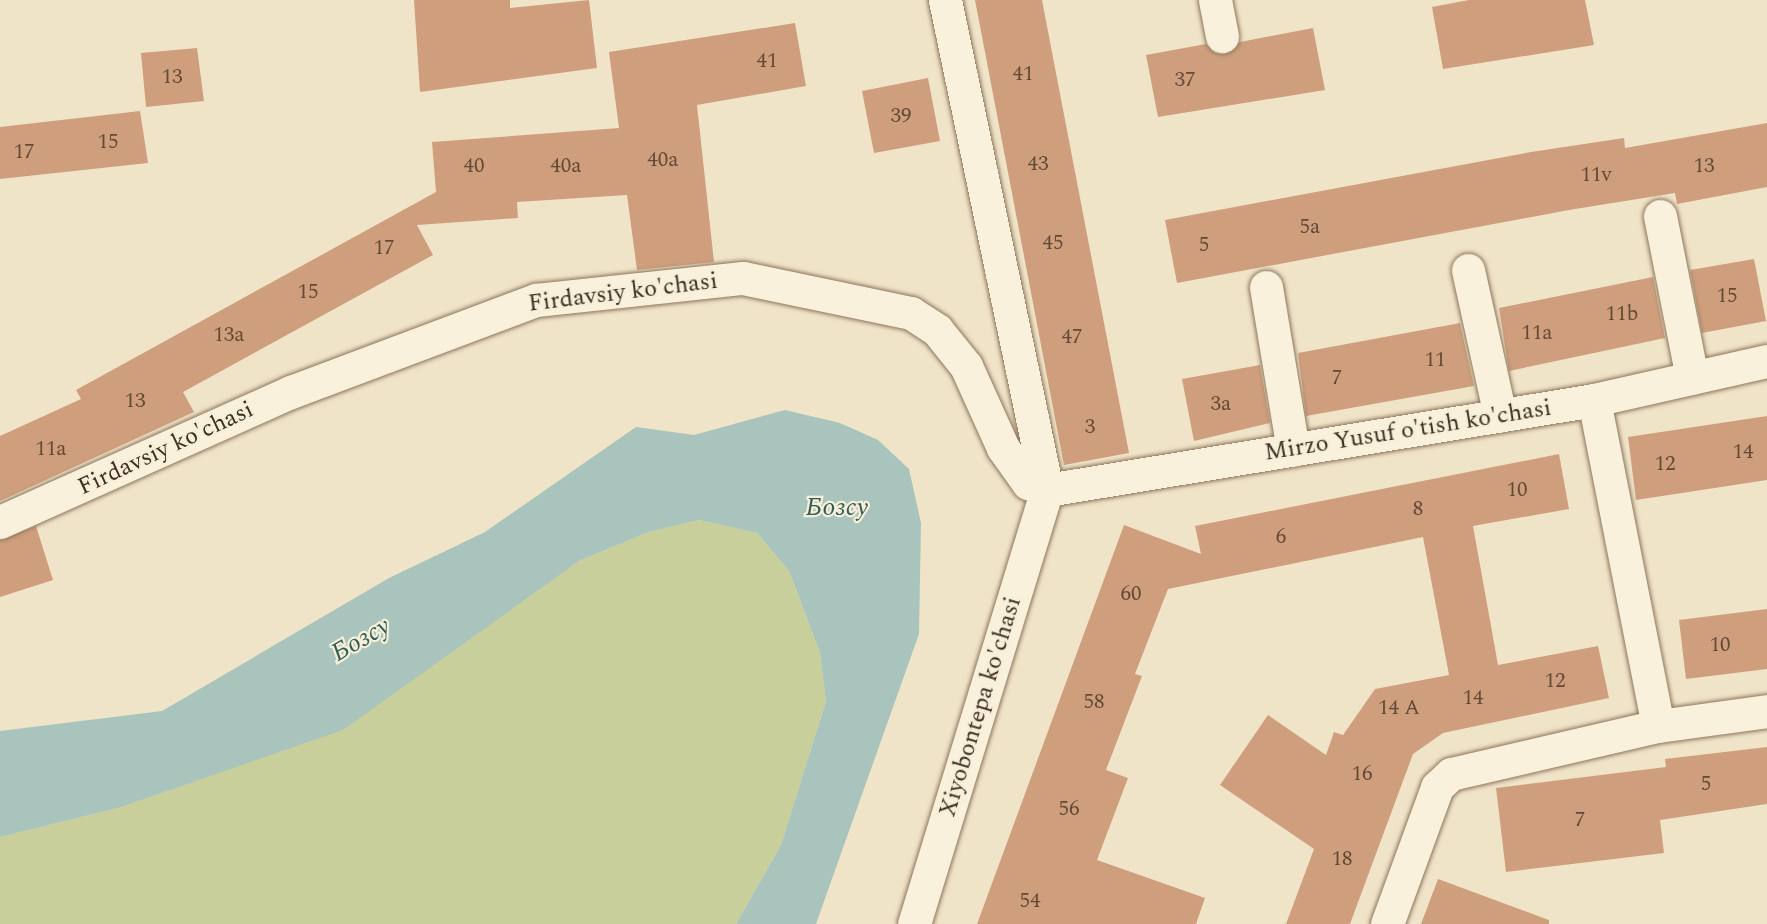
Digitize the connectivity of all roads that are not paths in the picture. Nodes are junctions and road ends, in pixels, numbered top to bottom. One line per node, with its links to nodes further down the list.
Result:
1 (945, 0): 12 (street)
2 (1215, 0): 3 (street)
3 (1222, 36)
4 (1660, 216): 8 (street)
5 (1468, 270): 10 (street)
6 (1266, 287): 11 (street)
7 (1767, 361): 8 (street, Mirzo Yusuf o'tish ko'chasi)
8 (1692, 378): 9 (street, Mirzo Yusuf o'tish ko'chasi)
9 (1594, 400): 10 (street, Mirzo Yusuf o'tish ko'chasi); 15 (street)
10 (1500, 416): 11 (street, Mirzo Yusuf o'tish ko'chasi)
11 (1293, 450): 12 (street, Mirzo Yusuf o'tish ko'chasi)
12 (1047, 490): 13 (street, Firdavsiy ko'chasi); 16 (street, Xiyobontepa ko'chasi)
13 (0, 522)
14 (1767, 711): 15 (street)
15 (1658, 726): 17 (street)
16 (914, 924)
17 (1387, 924)

